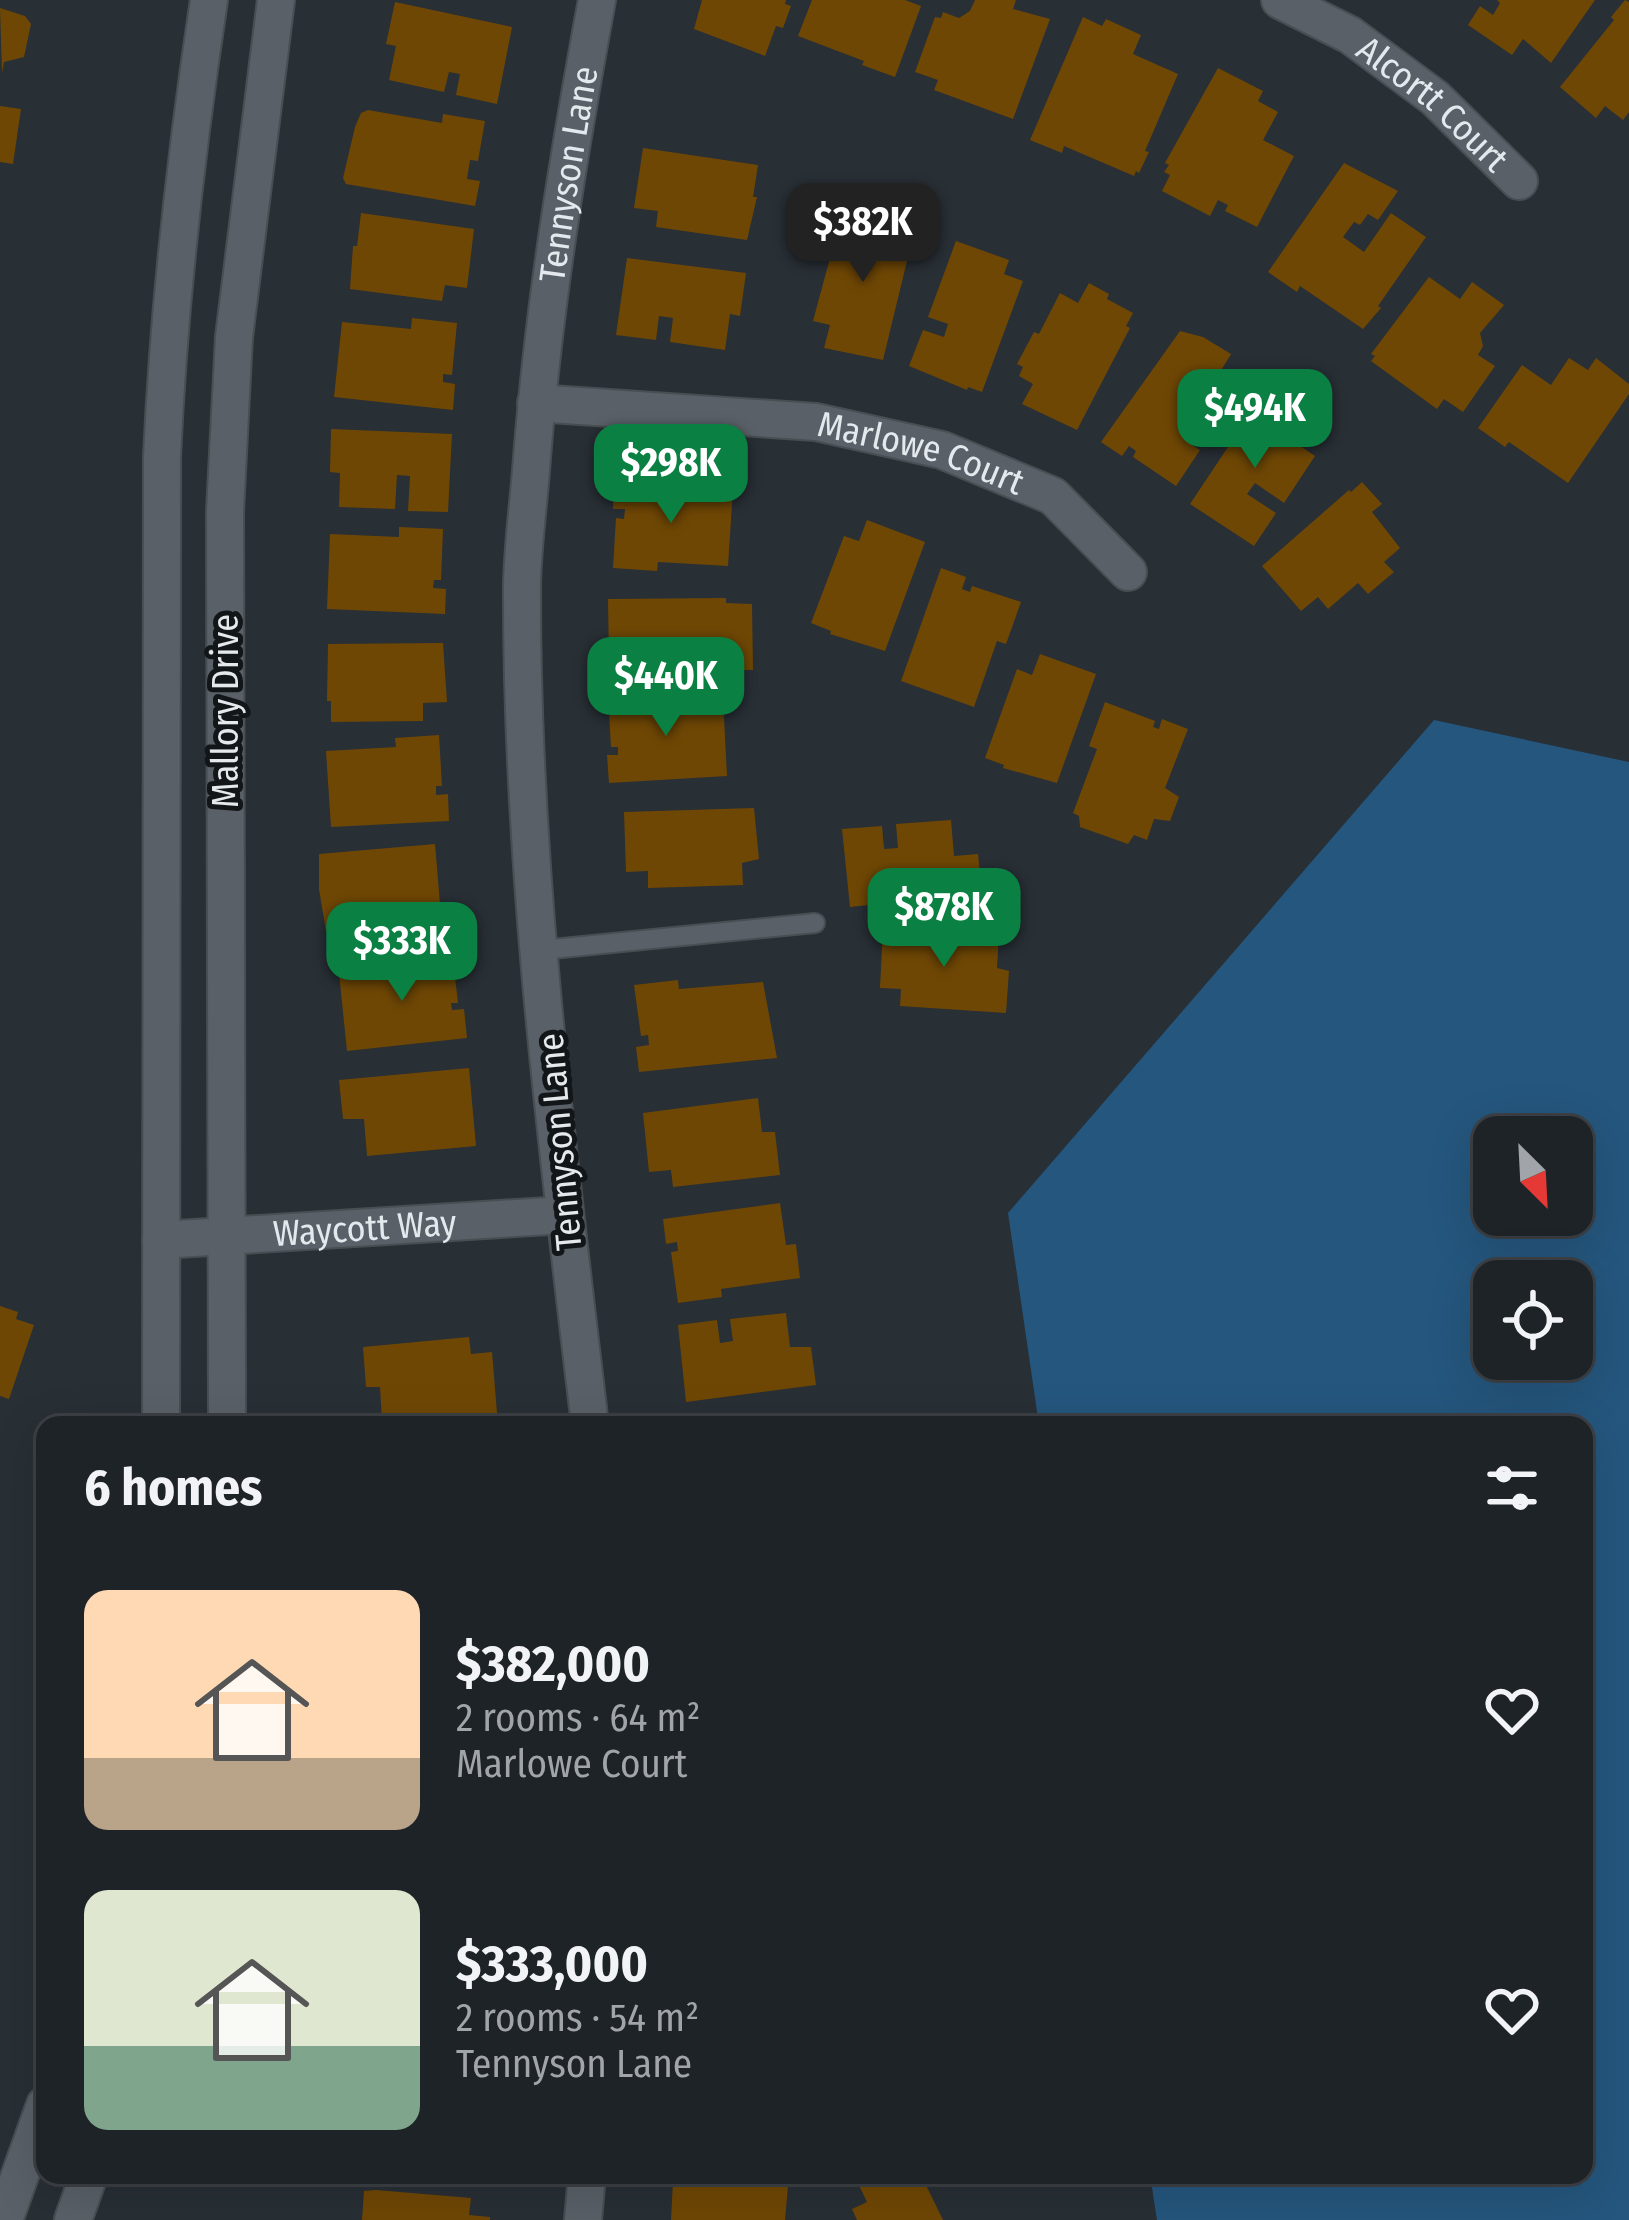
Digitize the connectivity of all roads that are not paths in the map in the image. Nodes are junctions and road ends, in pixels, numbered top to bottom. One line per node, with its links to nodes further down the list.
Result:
1 (209, 0): 12 (main road)
2 (276, 0): 11 (main road, Mallory Drive)
3 (597, 0): 6 (main road, Tennyson Lane)
4 (1280, 0): 5 (main road, Alcortt Court)
5 (1519, 181)
6 (536, 403): 7 (main road, Marlowe Court); 9 (main road, Tennyson Lane)
7 (1128, 572)
8 (815, 923): 9 (lane)
9 (542, 950): 10 (main road, Tennyson Lane)
10 (565, 1215): 11 (main road, Waycott Way); 15 (main road, Tennyson Lane)
11 (228, 1237): 12 (main road, Waycott Way); 14 (main road, Mallory Drive)
12 (161, 1240): 13 (main road)
13 (160, 1416)
14 (227, 1416)
15 (589, 1416)
16 (36, 2130): 19 (main road)
17 (86, 2184): 20 (main road)
18 (586, 2184): 21 (main road)
19 (4, 2220)
20 (73, 2220)
21 (584, 2220)

